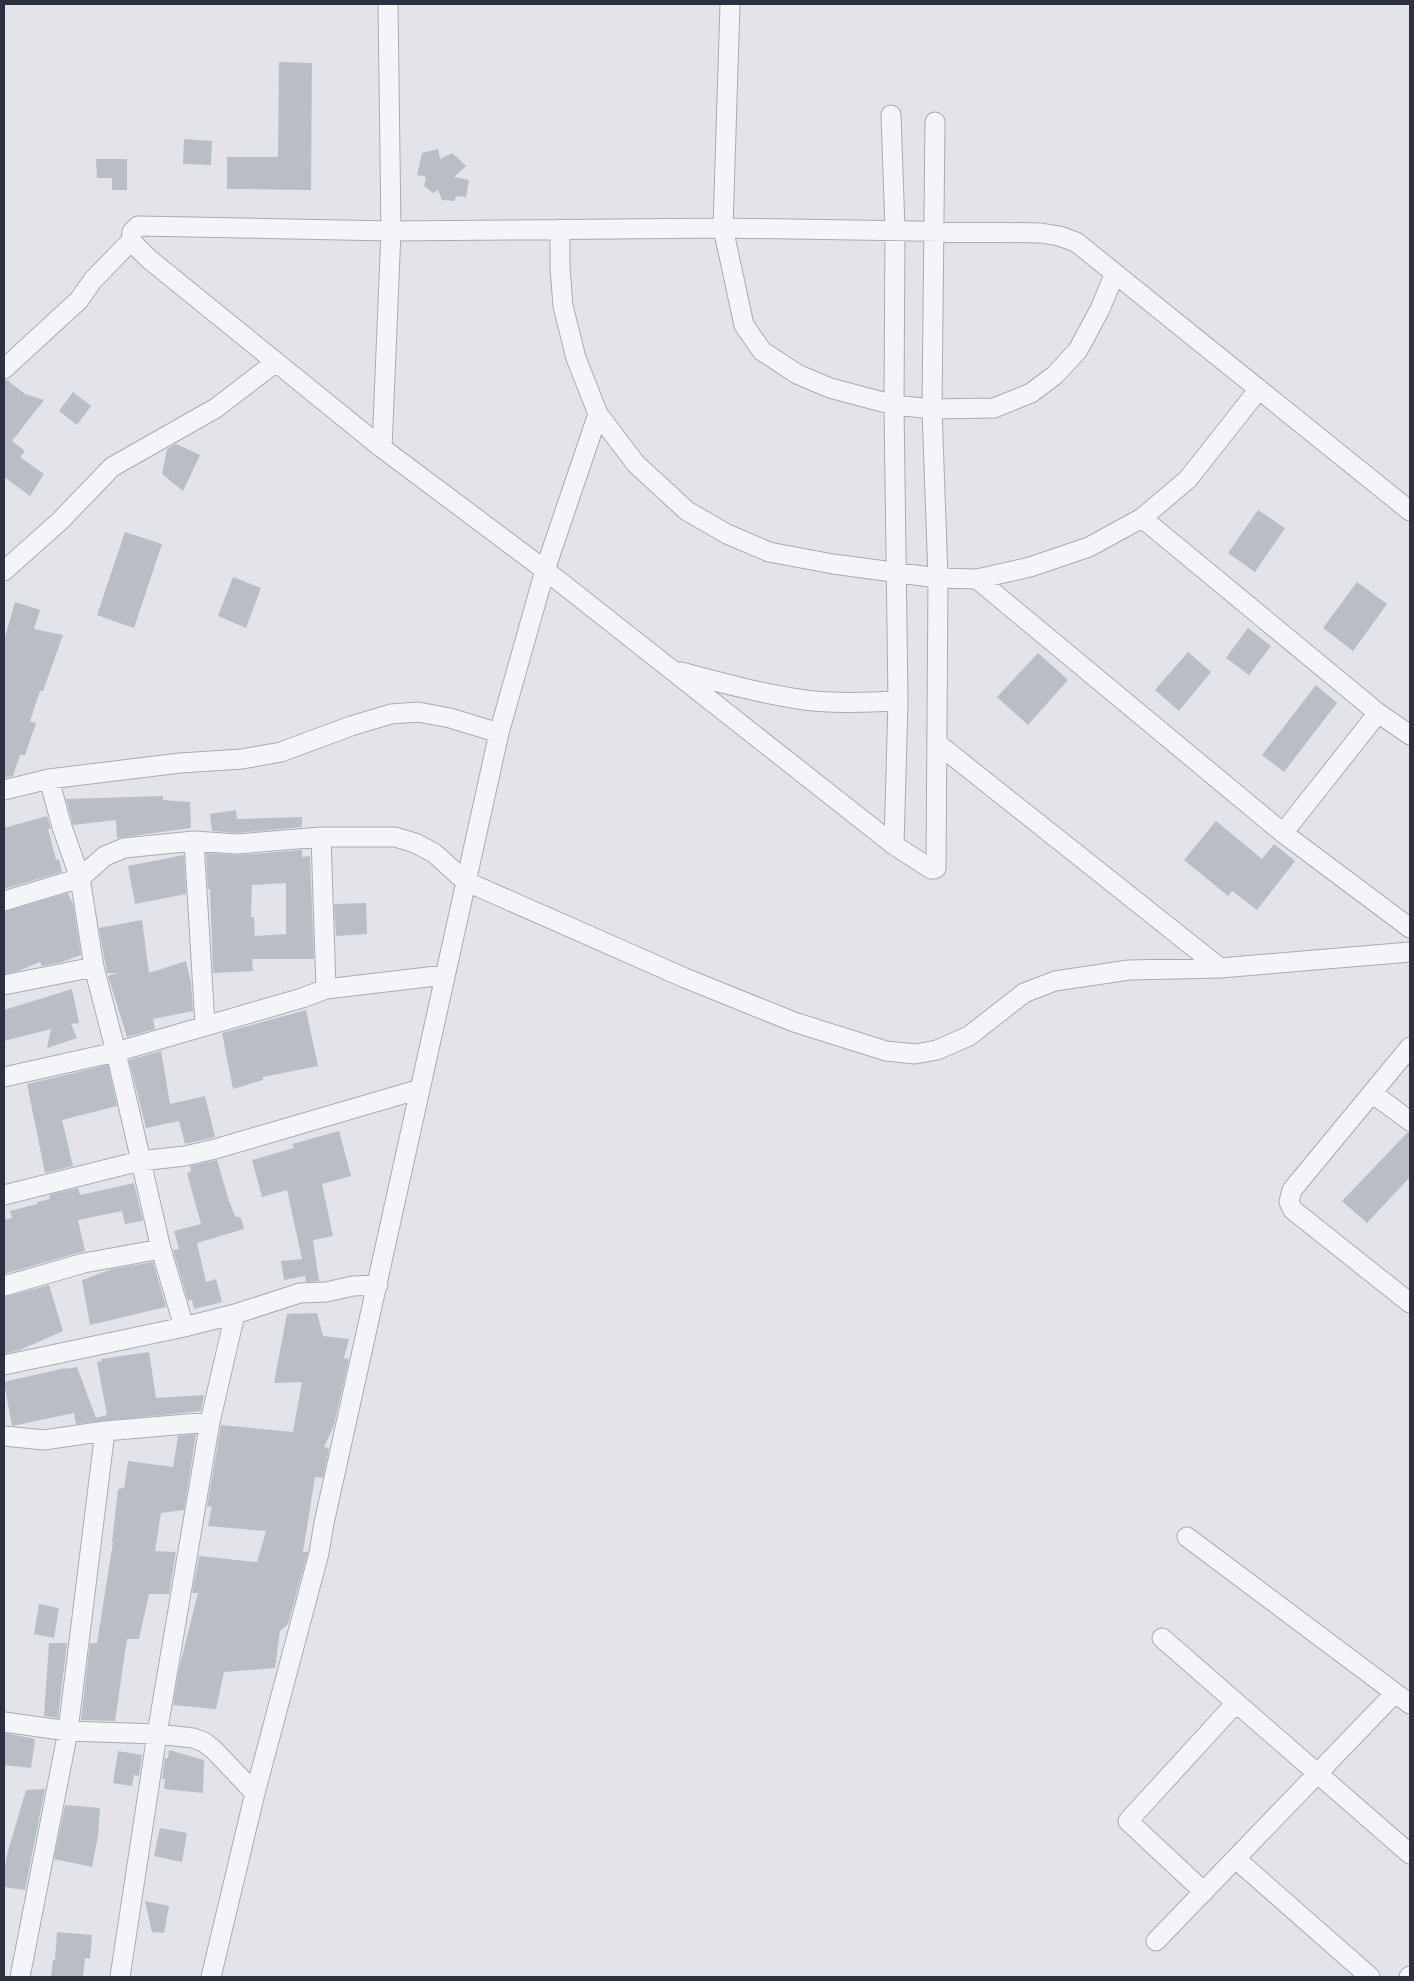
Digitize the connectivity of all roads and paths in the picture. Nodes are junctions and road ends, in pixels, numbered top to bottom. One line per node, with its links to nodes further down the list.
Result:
1 (388, 4): 8 (street)
2 (730, 4): 5 (street)
3 (891, 115): 7 (street)
4 (935, 122): 9 (street)
5 (723, 228): 6 (street); 7 (street); 15 (street)
6 (560, 229): 8 (street); 17 (street)
7 (895, 229): 9 (street); 15 (street)
8 (392, 231): 10 (street); 18 (street)
9 (934, 232): 11 (street); 16 (street)
10 (131, 241): 12 (street); 13 (street)
11 (1115, 273): 14 (street); 16 (street)
12 (276, 362): 18 (street); 22 (street)
13 (4, 369)
14 (1259, 389): 19 (street); 20 (street)
15 (894, 405): 16 (street); 23 (street)
16 (932, 410): 24 (street)
17 (598, 414): 21 (street); 23 (street)
18 (382, 448): 21 (street)
19 (1410, 511)
20 (1142, 518): 25 (street); 28 (street)
21 (545, 570): 26 (street); 29 (street)
22 (4, 571)
23 (896, 571): 24 (street); 27 (street)
24 (938, 578): 25 (street); 31 (street)
25 (977, 578): 34 (street)
26 (675, 671): 27 (street); 37 (street)
27 (898, 701): 37 (street)
28 (1378, 713): 30 (street); 34 (street)
29 (500, 733): 32 (street); 39 (street)
30 (1410, 734)
31 (938, 744): 37 (street); 44 (street)
32 (49, 779): 33 (street); 38 (street)
33 (4, 790)
34 (1283, 833): 41 (street)
35 (321, 837): 36 (street); 39 (street); 47 (street)
36 (194, 841): 38 (street); 48 (street)
37 (894, 846)
38 (80, 878): 40 (street); 43 (street)
39 (466, 882): 44 (street); 45 (street)
40 (4, 901)
41 (1410, 928)
42 (1410, 952): 44 (street)
43 (94, 967): 46 (street); 50 (street)
44 (1220, 968)
45 (445, 975): 47 (street); 52 (street)
46 (4, 985)
47 (326, 989): 48 (street)
48 (205, 1024): 50 (street)
49 (1410, 1047): 53 (street)
50 (116, 1052): 51 (street); 55 (street)
51 (4, 1077)
52 (420, 1089): 55 (street); 58 (street)
53 (1372, 1093): 54 (street); 60 (street)
54 (1410, 1121)
55 (140, 1161): 56 (street); 57 (street)
56 (4, 1194)
57 (161, 1249): 59 (street); 62 (street)
58 (378, 1285): 61 (street); 76 (street)
59 (4, 1286)
60 (1410, 1302)
61 (235, 1314): 62 (street); 64 (street)
62 (184, 1327): 63 (street)
63 (4, 1365)
64 (210, 1422): 65 (street); 74 (street)
65 (105, 1432): 66 (street); 73 (street)
66 (4, 1436)
67 (1187, 1537): 69 (street)
68 (1162, 1638): 70 (street)
69 (1395, 1693): 71 (street); 75 (street)
70 (1236, 1703): 75 (street); 79 (street)
71 (1410, 1704)
72 (4, 1722): 73 (street)
73 (68, 1731): 74 (street); 81 (street)
74 (157, 1734): 76 (street); 82 (street)
75 (1318, 1774): 77 (street); 78 (street)
76 (255, 1794): 83 (street)
77 (1410, 1854)
78 (1236, 1859): 79 (street); 84 (street)
79 (1204, 1892): 80 (street)
80 (1156, 1941)
81 (20, 1977)
82 (120, 1977)
83 (211, 1977)
84 (1370, 1977)

